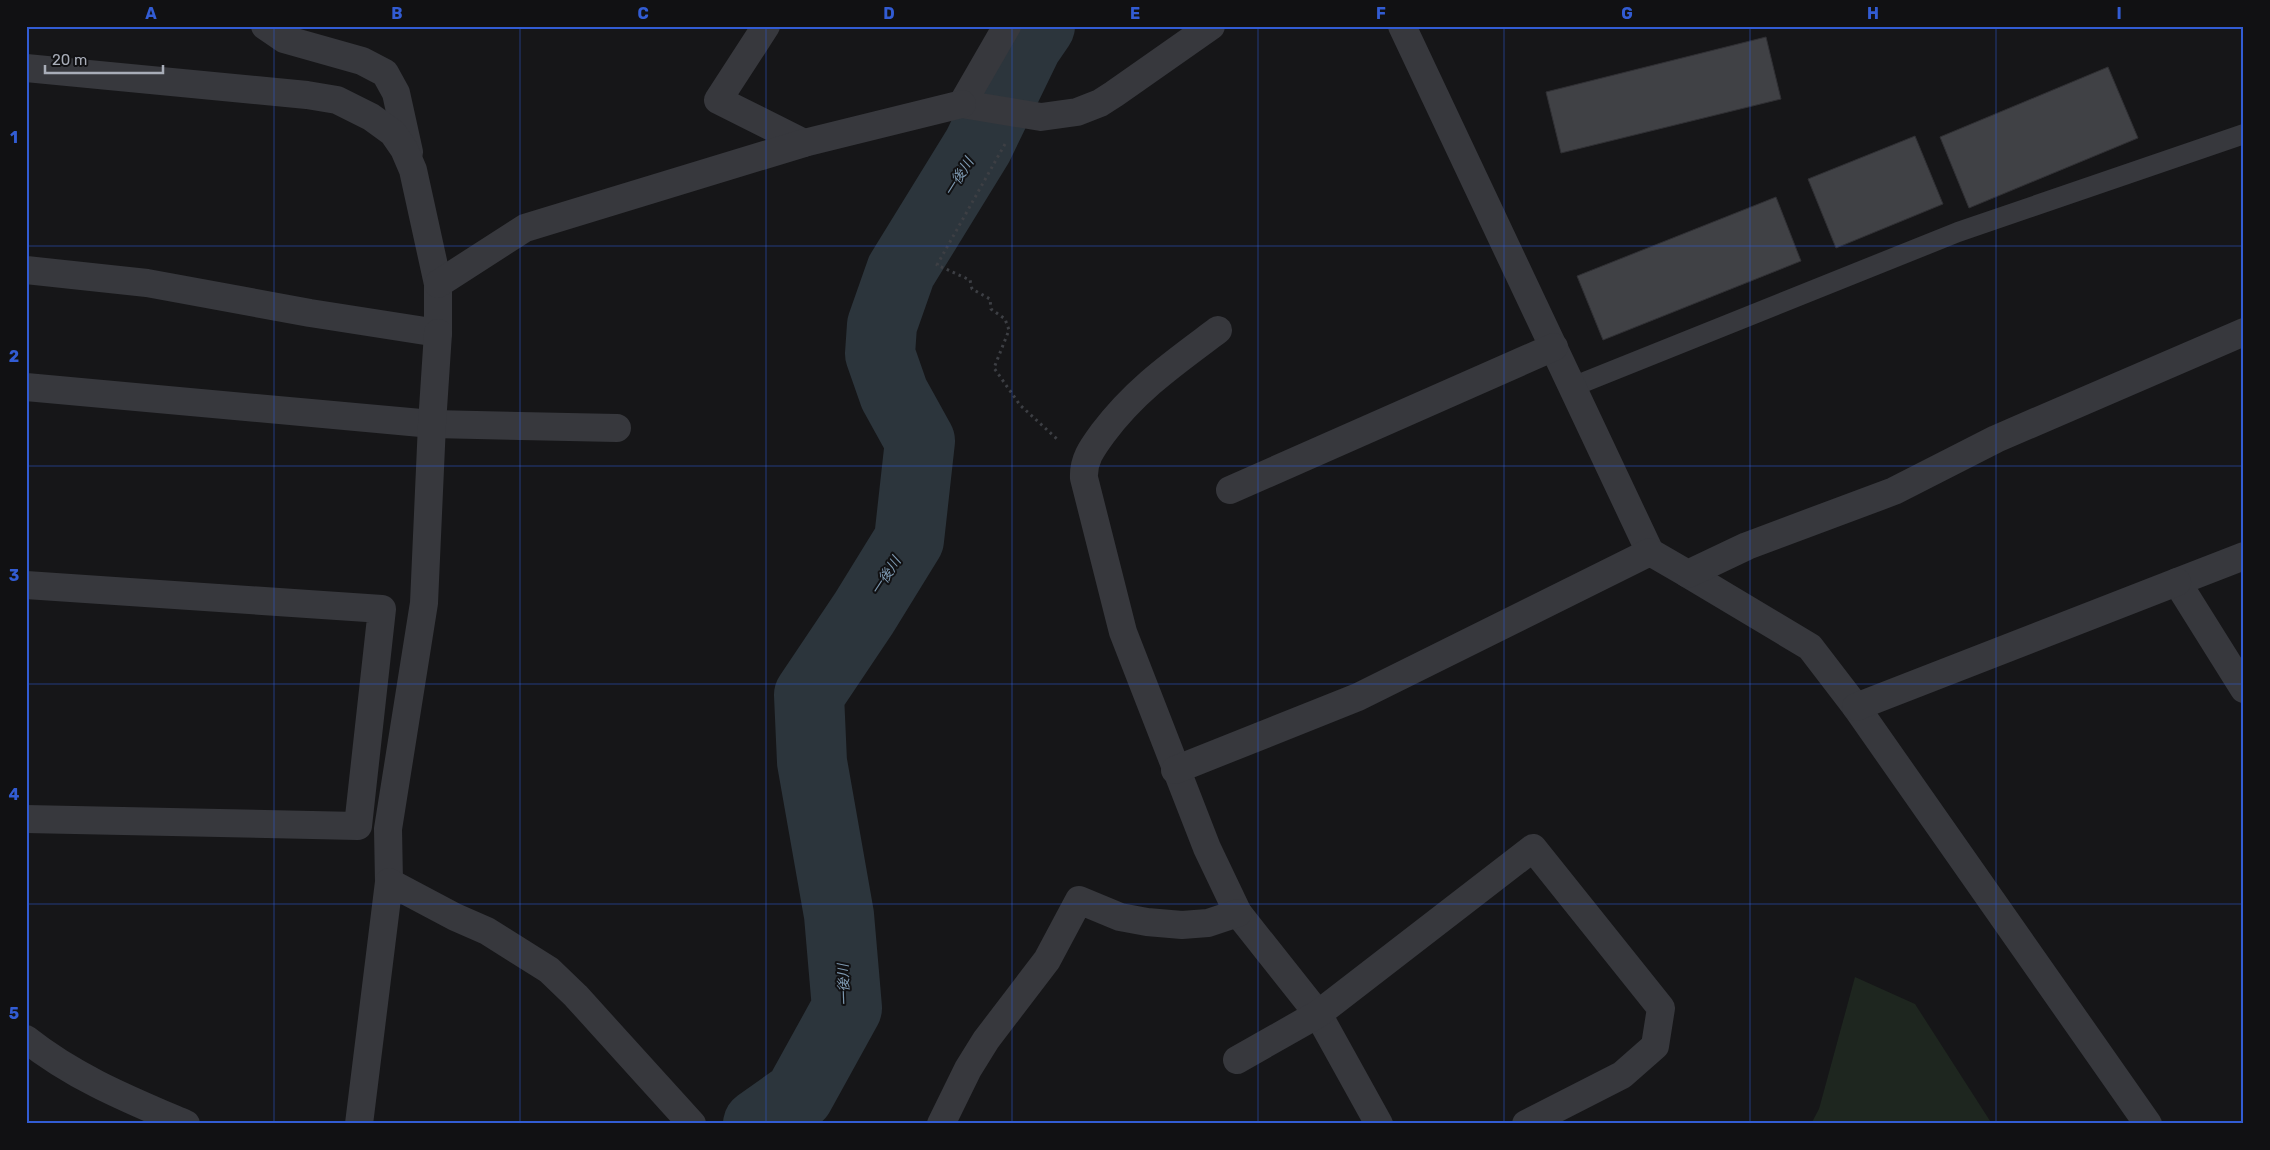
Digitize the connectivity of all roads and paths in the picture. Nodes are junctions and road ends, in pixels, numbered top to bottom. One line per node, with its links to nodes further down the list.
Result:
1 (264, 26): 11 (street)
2 (766, 26): 10 (street)
3 (1007, 26): 7 (street)
4 (1211, 26): 8 (street)
5 (1402, 26): 17 (street)
6 (26, 68): 11 (street)
7 (962, 104): 8 (street); 10 (street)
8 (1021, 116): 22 (path)
9 (2244, 134): 19 (lane)
10 (804, 143): 13 (street)
11 (413, 170): 13 (street)
12 (26, 270): 16 (street)
13 (438, 284): 16 (street)
14 (1218, 330): 22 (street)
15 (2244, 332): 26 (street)
16 (438, 333): 20 (street)
17 (1554, 347): 19 (street); 23 (street)
18 (26, 387): 20 (street)
19 (1572, 387): 24 (street)
20 (432, 424): 21 (street); 34 (street)
21 (618, 428)
22 (1084, 465): 31 (street)
23 (1230, 490)
24 (1650, 552): 26 (street); 31 (street)
25 (2244, 556): 27 (street)
26 (1688, 574): 30 (street)
27 (2177, 582): 29 (street); 30 (street)
28 (26, 585): 33 (street)
29 (2244, 688)
30 (1856, 707): 46 (street)
31 (1175, 770): 36 (street)
32 (26, 819): 33 (street)
33 (358, 826): 34 (street)
34 (388, 829): 35 (street)
35 (389, 882): 41 (street); 42 (street)
36 (1238, 913): 37 (street); 43 (street)
37 (1318, 1014): 39 (street); 44 (street); 45 (street)
38 (26, 1039): 40 (street)
39 (1237, 1060)
40 (186, 1124)
41 (359, 1124)
42 (692, 1124)
43 (941, 1124)
44 (1380, 1124)
45 (1526, 1124)
46 (2148, 1124)

